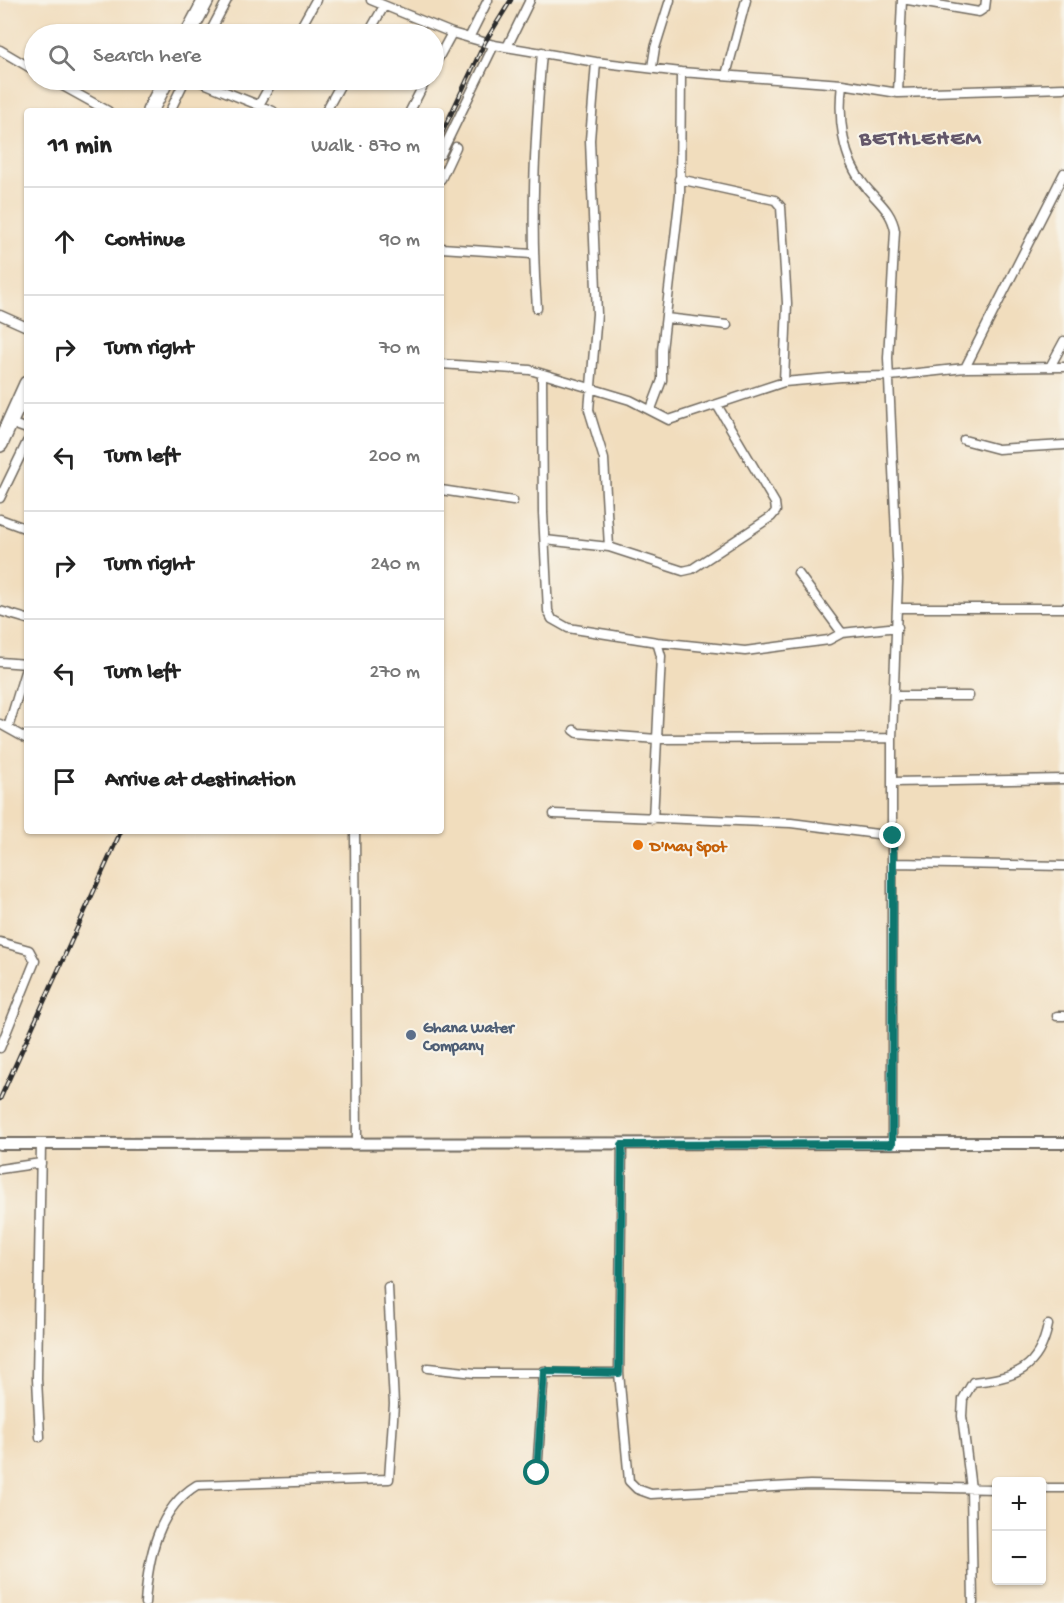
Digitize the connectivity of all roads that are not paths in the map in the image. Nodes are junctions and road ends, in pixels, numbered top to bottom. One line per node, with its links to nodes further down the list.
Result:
1 (206, 0): 13 (highway)
2 (227, 0): 14 (street)
3 (315, 0): 15 (street)
4 (371, 0): 12 (street)
5 (488, 0): 20 (street)
6 (530, 0): 22 (street)
7 (670, 0): 28 (street)
8 (746, 0): 30 (street)
9 (902, 0): 40 (street)
10 (908, 0): 11 (street)
11 (986, 0)
12 (384, 6): 16 (street); 17 (street)
13 (193, 24)
14 (214, 24)
15 (302, 24)
16 (374, 24)
17 (429, 24)
18 (444, 30): 19 (street)
19 (452, 33): 20 (street); 23 (street)
20 (469, 38): 21 (street)
21 (494, 45): 22 (street); 49 (street)
22 (507, 47): 25 (street)
23 (444, 48)
24 (0, 50): 27 (street)
25 (542, 52): 26 (street); 54 (street)
26 (596, 62): 28 (street); 68 (street)
27 (24, 64)
28 (652, 68): 29 (street)
29 (681, 72): 30 (street); 52 (street)
30 (726, 75): 31 (street)
31 (842, 84): 40 (street); 66 (street)
32 (1064, 88): 40 (street)
33 (70, 90): 42 (street)
34 (161, 90): 43 (highway)
35 (180, 90): 44 (street)
36 (221, 90): 41 (street)
37 (267, 90): 41 (street)
38 (338, 90): 46 (street)
39 (421, 90): 47 (street)
40 (898, 93)
41 (259, 105): 45 (street)
42 (103, 108)
43 (152, 108)
44 (171, 108)
45 (266, 108)
46 (328, 108)
47 (412, 108)
48 (456, 147): 50 (street)
49 (444, 148)
50 (444, 173)
51 (1064, 173): 64 (street)
52 (680, 179): 57 (street); 67 (street)
53 (444, 248): 54 (street)
54 (532, 254): 55 (street)
55 (537, 308)
56 (0, 315): 59 (street)
57 (666, 318): 58 (street); 71 (street)
58 (727, 325)
59 (24, 326)
60 (1064, 341): 62 (street)
61 (444, 364): 65 (street)
62 (1050, 367): 63 (street); 64 (street)
63 (1064, 367)
64 (965, 368): 66 (street)
65 (542, 374): 68 (street); 83 (street)
66 (890, 376): 67 (street); 86 (street)
67 (784, 382): 70 (street)
68 (591, 388): 71 (street); 84 (street)
69 (24, 391): 72 (highway)
70 (717, 405): 71 (street); 84 (street)
71 (651, 409)
72 (10, 423): 73 (street); 75 (highway)
73 (24, 428)
74 (964, 440): 76 (street)
75 (0, 444)
76 (1064, 444)
77 (24, 448): 79 (street)
78 (444, 490): 80 (street)
79 (0, 498)
80 (513, 501)
81 (0, 519): 82 (street)
82 (24, 528)
83 (545, 540): 84 (street); 92 (street)
84 (609, 547)
85 (798, 573): 91 (street)
86 (898, 608): 87 (street); 90 (street)
87 (1064, 608)
88 (0, 611): 89 (street)
89 (24, 618)
90 (898, 627): 91 (street); 96 (street)
91 (842, 633): 92 (street)
92 (657, 642): 102 (street)
93 (0, 662): 94 (street)
94 (24, 665)
95 (24, 673): 98 (street)
96 (895, 696): 97 (street); 101 (street)
97 (969, 696)
98 (4, 726): 100 (street)
99 (574, 730): 102 (street)
100 (24, 737)
101 (892, 738): 102 (street); 104 (street)
102 (657, 739): 106 (street)
103 (1064, 779): 104 (street)
104 (893, 782): 108 (street)
105 (554, 814): 106 (street)
106 (653, 819): 108 (street)
107 (355, 834): 116 (street)
108 (893, 836): 109 (street)
109 (894, 863): 110 (street); 117 (street)
110 (1064, 866)
111 (0, 942): 112 (street)
112 (0, 1048)
113 (1064, 1143): 117 (street)
114 (0, 1144): 115 (street)
115 (41, 1144): 116 (street); 119 (street)
116 (357, 1144): 118 (street)
117 (892, 1144): 118 (street)
118 (622, 1145): 125 (street)
119 (41, 1163): 120 (street); 126 (street)
120 (0, 1169)
121 (388, 1287): 132 (street)
122 (1048, 1325): 130 (street)
123 (428, 1368): 124 (street)
124 (544, 1371): 125 (street); 127 (street)
125 (619, 1373): 130 (street)
126 (40, 1437)
127 (537, 1473)
128 (1046, 1488): 129 (street)
129 (1064, 1488)
130 (971, 1489): 131 (street); 133 (street)
131 (992, 1489)
132 (145, 1603)
133 (973, 1603)

